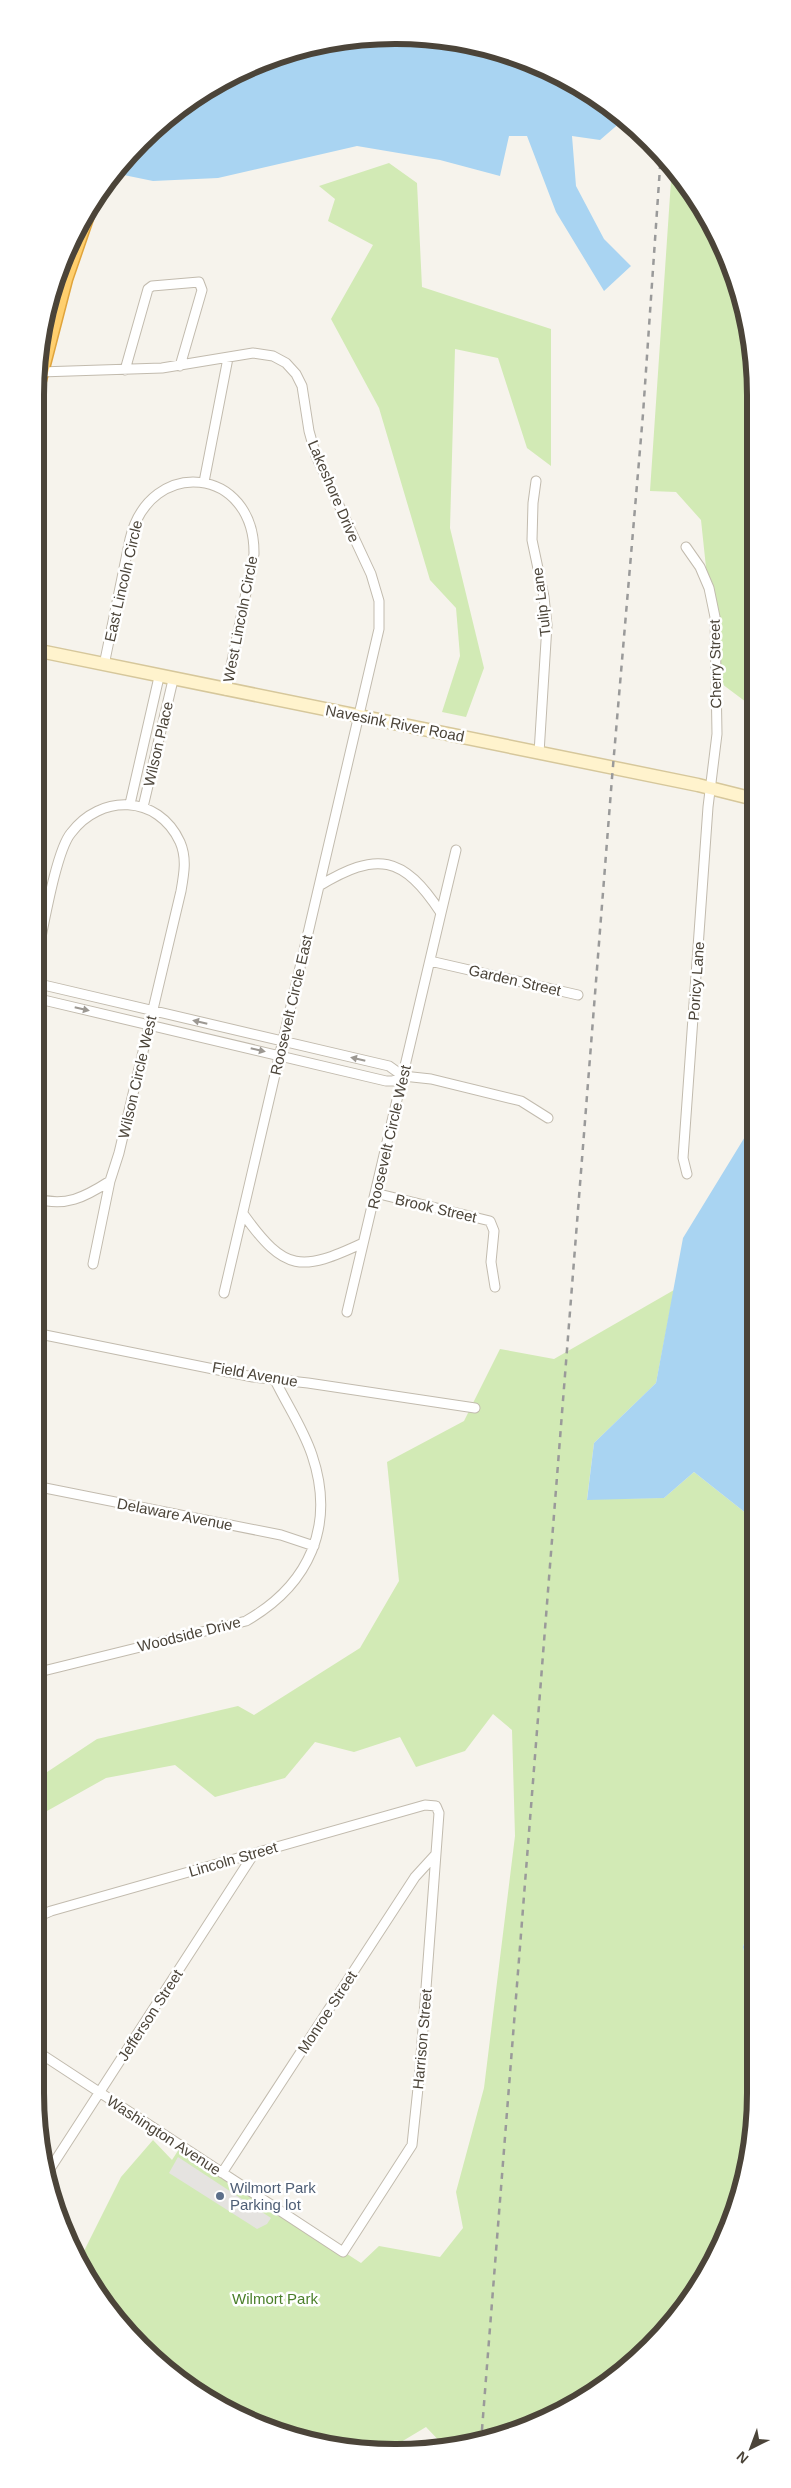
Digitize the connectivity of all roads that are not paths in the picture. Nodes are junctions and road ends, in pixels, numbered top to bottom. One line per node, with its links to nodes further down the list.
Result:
1 (67, 270): 2 (highway)
2 (50, 334)
3 (228, 358): 4 (street, Lakeshore Drive); 7 (street); 15 (street, Lakeshore Drive)
4 (180, 366): 5 (street, Lakeshore Drive); 5 (street)
5 (125, 370): 6 (street, Lakeshore Drive)
6 (45, 372)
7 (204, 482): 11 (street, East Lincoln Circle); 14 (street, West Lincoln Circle)
8 (536, 482): 16 (street, Tulip Lane)
9 (686, 548): 17 (street, Cherry Street)
10 (44, 652): 11 (main road, Navesink River Road)
11 (104, 665): 12 (main road, Navesink River Road)
12 (159, 677): 13 (main road, Navesink River Road); 19 (street, Wilson Place)
13 (174, 680): 14 (main road, Navesink River Road); 20 (street, Wilson Place)
14 (226, 690): 15 (main road, Navesink River Road)
15 (359, 716): 16 (main road, Navesink River Road); 22 (street, Roosevelt Circle East)
16 (538, 753): 17 (main road, Navesink River Road)
17 (711, 788): 18 (main road, Navesink River Road); 35 (street, Poricy Lane)
18 (747, 797)
19 (130, 804): 20 (street, Wilson Circle West); 24 (street, Wilson Circle West)
20 (143, 807): 29 (street, Wilson Circle West)
21 (456, 850): 23 (street)
22 (320, 886): 23 (street); 31 (street, Roosevelt Circle East)
23 (441, 913): 25 (street, Roosevelt Circle West)
24 (44, 928)
25 (430, 961): 27 (street, Garden Street); 33 (street, Roosevelt Circle West)
26 (44, 985): 29 (street)
27 (578, 995)
28 (44, 1000): 30 (street, one-way to 30)
29 (153, 1011): 30 (street, Wilson Circle West); 31 (street, one-way to 29)
30 (149, 1025): 32 (street, one-way to 32); 36 (street, Wilson Circle West)
31 (282, 1041): 32 (street, Roosevelt Circle East); 33 (street, one-way to 31)
32 (279, 1055): 33 (street); 39 (street, Roosevelt Circle East)
33 (403, 1076): 34 (street); 37 (street, Roosevelt Circle West)
34 (548, 1118)
35 (687, 1174)
36 (110, 1181): 38 (street); 41 (street, Wilson Circle West)
37 (375, 1193): 40 (street, Roosevelt Circle West); 42 (street, Brook Street)
38 (44, 1200)
39 (244, 1214): 40 (street); 43 (street, Roosevelt Circle East)
40 (364, 1243): 44 (street, Roosevelt Circle West)
41 (94, 1264)
42 (495, 1287)
43 (224, 1293)
44 (347, 1312)
45 (44, 1335): 46 (street, Field Avenue)
46 (275, 1380): 47 (street, Field Avenue); 49 (street, Woodside Drive)
47 (475, 1408)
48 (44, 1488): 49 (street, Delaware Avenue)
49 (314, 1546): 50 (street, Woodside Drive)
50 (44, 1670)
51 (436, 1806): 52 (street, Harrison Street); 53 (street, Lincoln Street)
52 (436, 1854): 58 (street, Monroe Street); 59 (street, Harrison Street)
53 (254, 1855): 54 (street, Lincoln Street); 56 (street, Jefferson Street)
54 (44, 1914)
55 (44, 2056): 56 (street, Washington Avenue)
56 (100, 2093): 57 (street, Jefferson Street); 58 (street, Washington Avenue)
57 (52, 2166)
58 (222, 2173): 59 (street, Washington Avenue)
59 (343, 2252)

